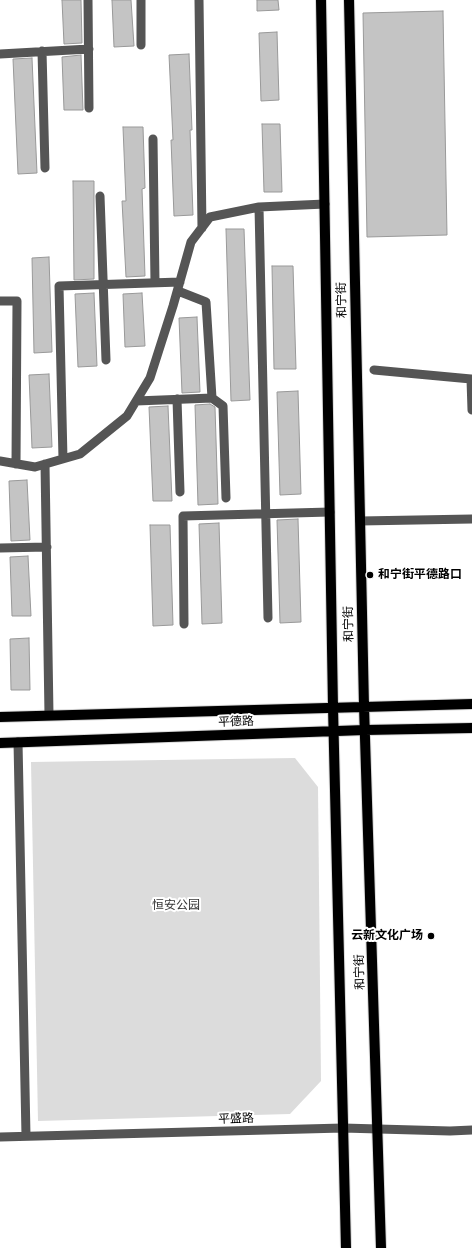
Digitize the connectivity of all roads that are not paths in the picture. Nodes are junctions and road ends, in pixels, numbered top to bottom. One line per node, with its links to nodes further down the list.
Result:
1 (88, 0): 7 (street)
2 (141, 0): 6 (street)
3 (199, 0): 16 (street)
4 (320, 0): 14 (main road, 和宁街)
5 (349, 0): 36 (main road, 和宁街)
6 (141, 45)
7 (89, 49): 8 (street); 10 (street)
8 (42, 51): 9 (street); 12 (street)
9 (0, 54)
10 (89, 108)
11 (153, 140): 17 (street)
12 (45, 168)
13 (100, 196): 18 (street)
14 (325, 204): 15 (street); 33 (main road, 和宁街)
15 (259, 207): 16 (street); 34 (street)
16 (202, 228): 19 (street)
17 (156, 283): 18 (street); 19 (street)
18 (103, 284): 21 (street); 27 (street)
19 (179, 286): 23 (street); 25 (street)
20 (0, 301): 29 (street)
21 (106, 360)
22 (374, 370): 26 (street)
23 (212, 398): 24 (street); 32 (street)
24 (177, 399): 25 (street); 31 (street)
25 (136, 401): 27 (street)
26 (472, 410)
27 (63, 459): 30 (street)
28 (0, 461): 29 (street)
29 (16, 464): 30 (street)
30 (45, 464): 37 (street)
31 (180, 492)
32 (226, 498)
33 (330, 512): 34 (street); 43 (main road, 和宁街)
34 (267, 514): 39 (street); 40 (street)
35 (472, 519): 36 (street)
36 (360, 521): 42 (main road, 和宁街)
37 (47, 547): 38 (street); 44 (street)
38 (0, 548)
39 (268, 618)
40 (184, 624)
41 (472, 704): 42 (main road, 平德路)
42 (364, 706): 43 (main road, 平德路); 47 (main road, 和宁街)
43 (333, 708): 44 (main road, 平德路); 48 (main road, 和宁街)
44 (49, 715): 45 (main road, 平德路)
45 (0, 717)
46 (472, 728): 47 (main road, 平德路)
47 (365, 730): 48 (main road, 平德路); 52 (main road, 和宁街)
48 (334, 732): 49 (main road, 平德路); 51 (main road, 和宁街)
49 (18, 742): 50 (main road, 平德路); 54 (street)
50 (0, 743)
51 (343, 1128): 52 (street, 平盛路); 54 (street, 平盛路); 56 (main road, 和宁街)
52 (378, 1129): 53 (street, 平盛路); 57 (main road, 和宁街)
53 (472, 1130)
54 (26, 1136): 55 (street, 平盛路)
55 (0, 1137)
56 (346, 1248)
57 (381, 1248)

